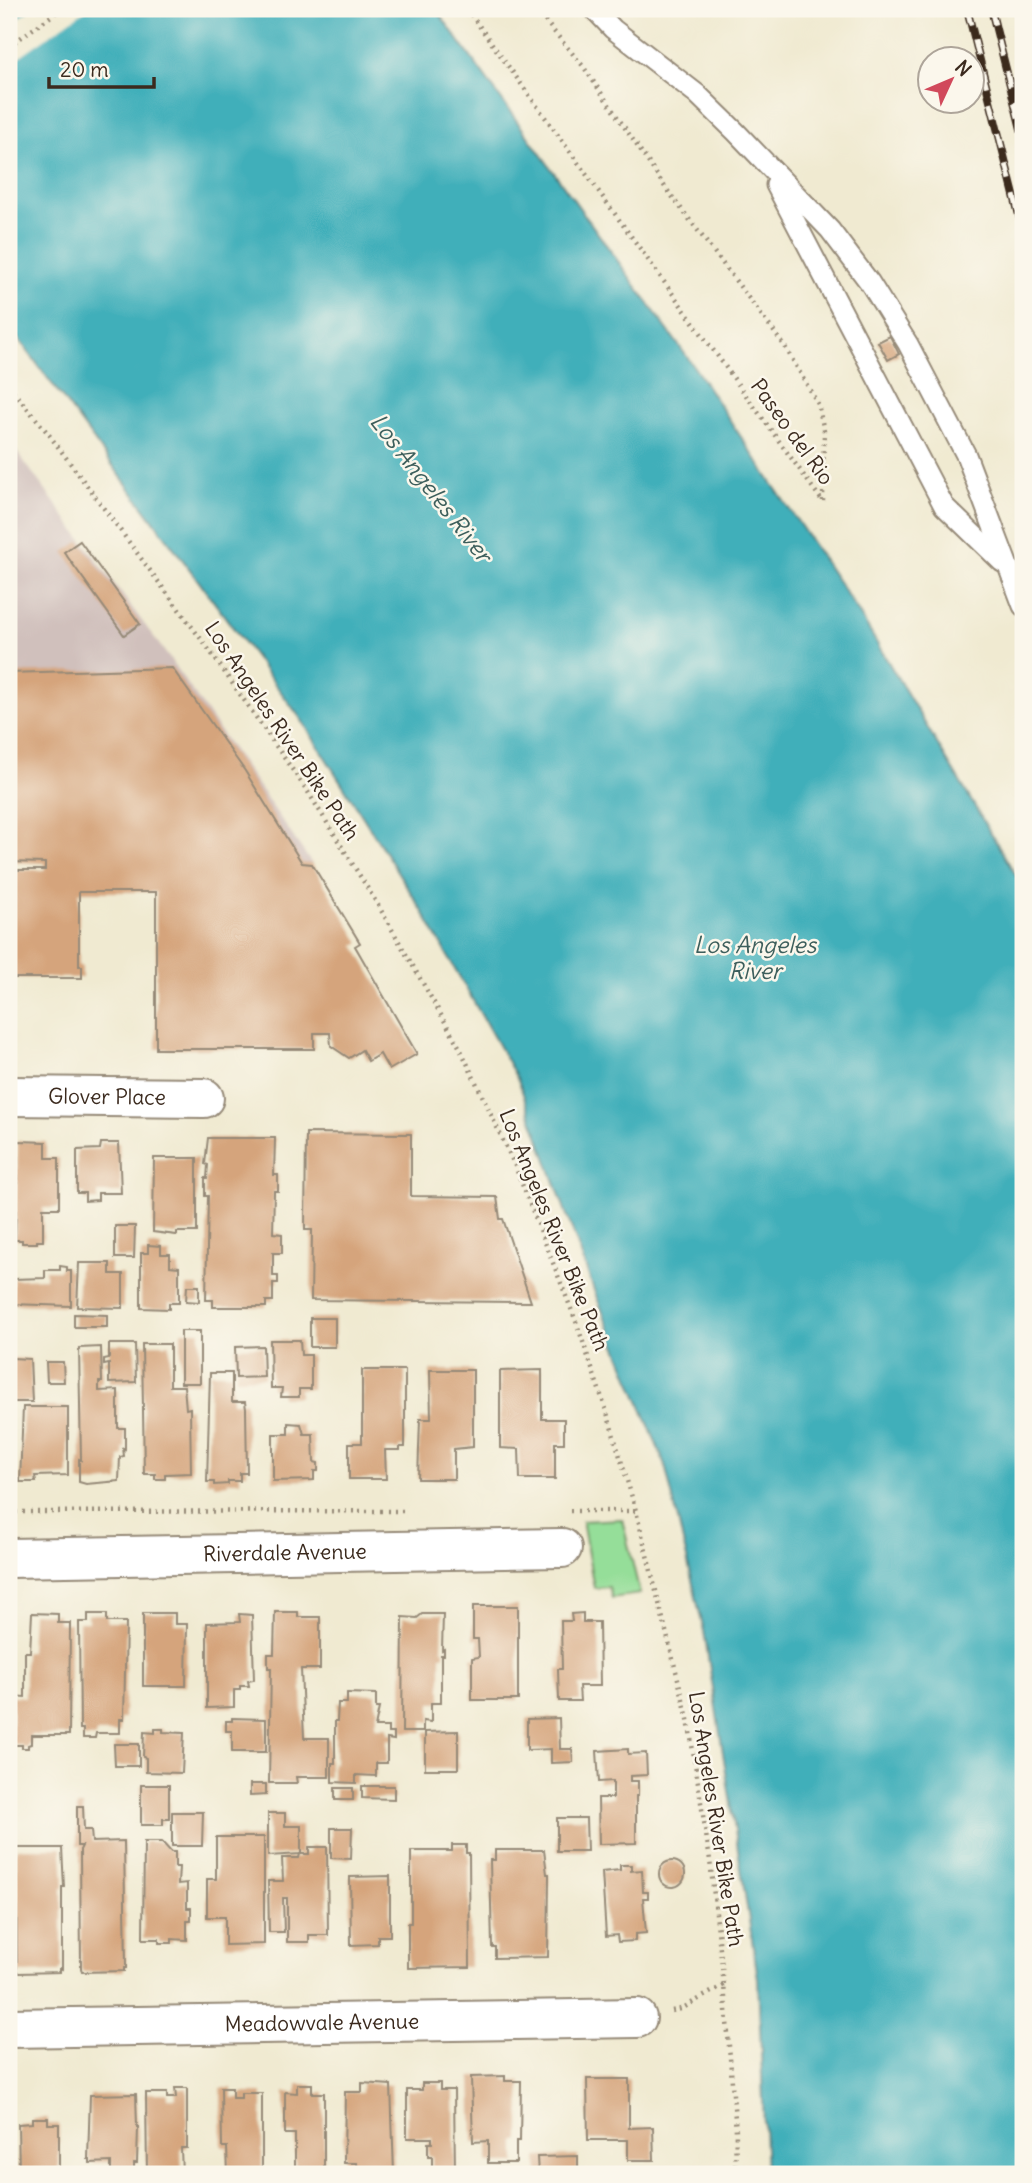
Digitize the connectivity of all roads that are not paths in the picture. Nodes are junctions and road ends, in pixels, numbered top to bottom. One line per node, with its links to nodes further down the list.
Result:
1 (594, 9): 2 (lane)
2 (765, 164): 3 (lane); 3 (lane)
3 (1008, 567): 4 (lane)
4 (1023, 606)
5 (9, 1096): 6 (street, Glover Place)
6 (204, 1098)
7 (562, 1548): 8 (street, Riverdale Avenue)
8 (9, 1558)
9 (637, 2018): 10 (street, Meadowvale Avenue)
10 (9, 2028)

